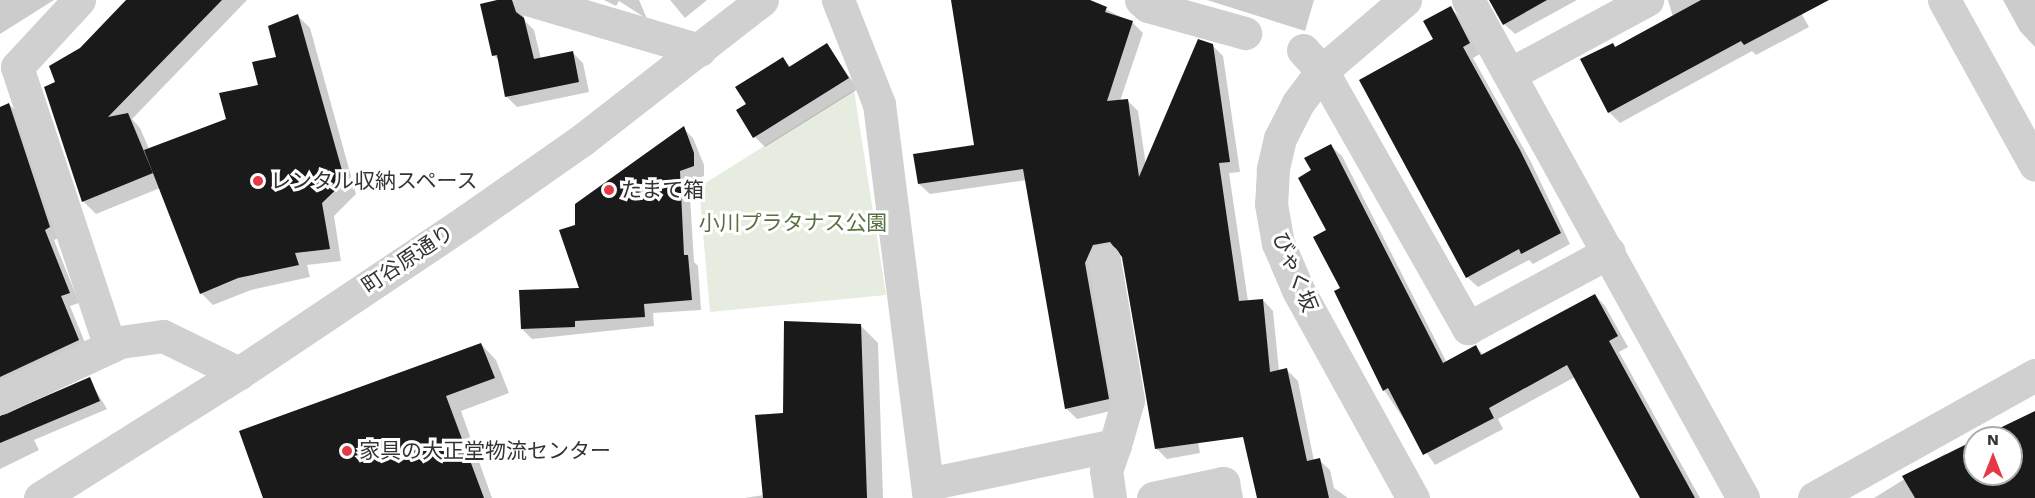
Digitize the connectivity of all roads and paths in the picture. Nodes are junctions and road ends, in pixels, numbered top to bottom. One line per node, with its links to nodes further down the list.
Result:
1 (80, 0): 17 (street)
2 (530, 0): 11 (street)
3 (762, 0): 11 (street, 町谷原通り)
4 (838, 0): 23 (street)
5 (1141, 0): 10 (street)
6 (1406, 0): 12 (street, びゃく坂)
7 (1468, 0): 13 (street)
8 (1647, 0): 13 (street)
9 (1944, 0): 14 (street)
10 (1245, 33)
11 (700, 50): 18 (street, 町谷原通り)
12 (1313, 61): 15 (street); 28 (street, びゃく坂)
13 (1510, 74): 15 (street)
14 (2033, 156)
15 (1609, 252): 29 (street)
16 (1104, 260): 21 (street)
17 (110, 347): 18 (street); 20 (street)
18 (238, 373): 22 (street, 町谷原通り)
19 (2035, 375): 30 (street)
20 (0, 398)
21 (1115, 445): 23 (street); 25 (street)
22 (75, 489): 24 (street, 町谷原通り)
23 (928, 491)
24 (40, 498)
25 (1110, 498)
26 (1154, 498): 27 (street)
27 (1226, 498)
28 (1413, 498)
29 (1743, 498)
30 (1814, 498)

